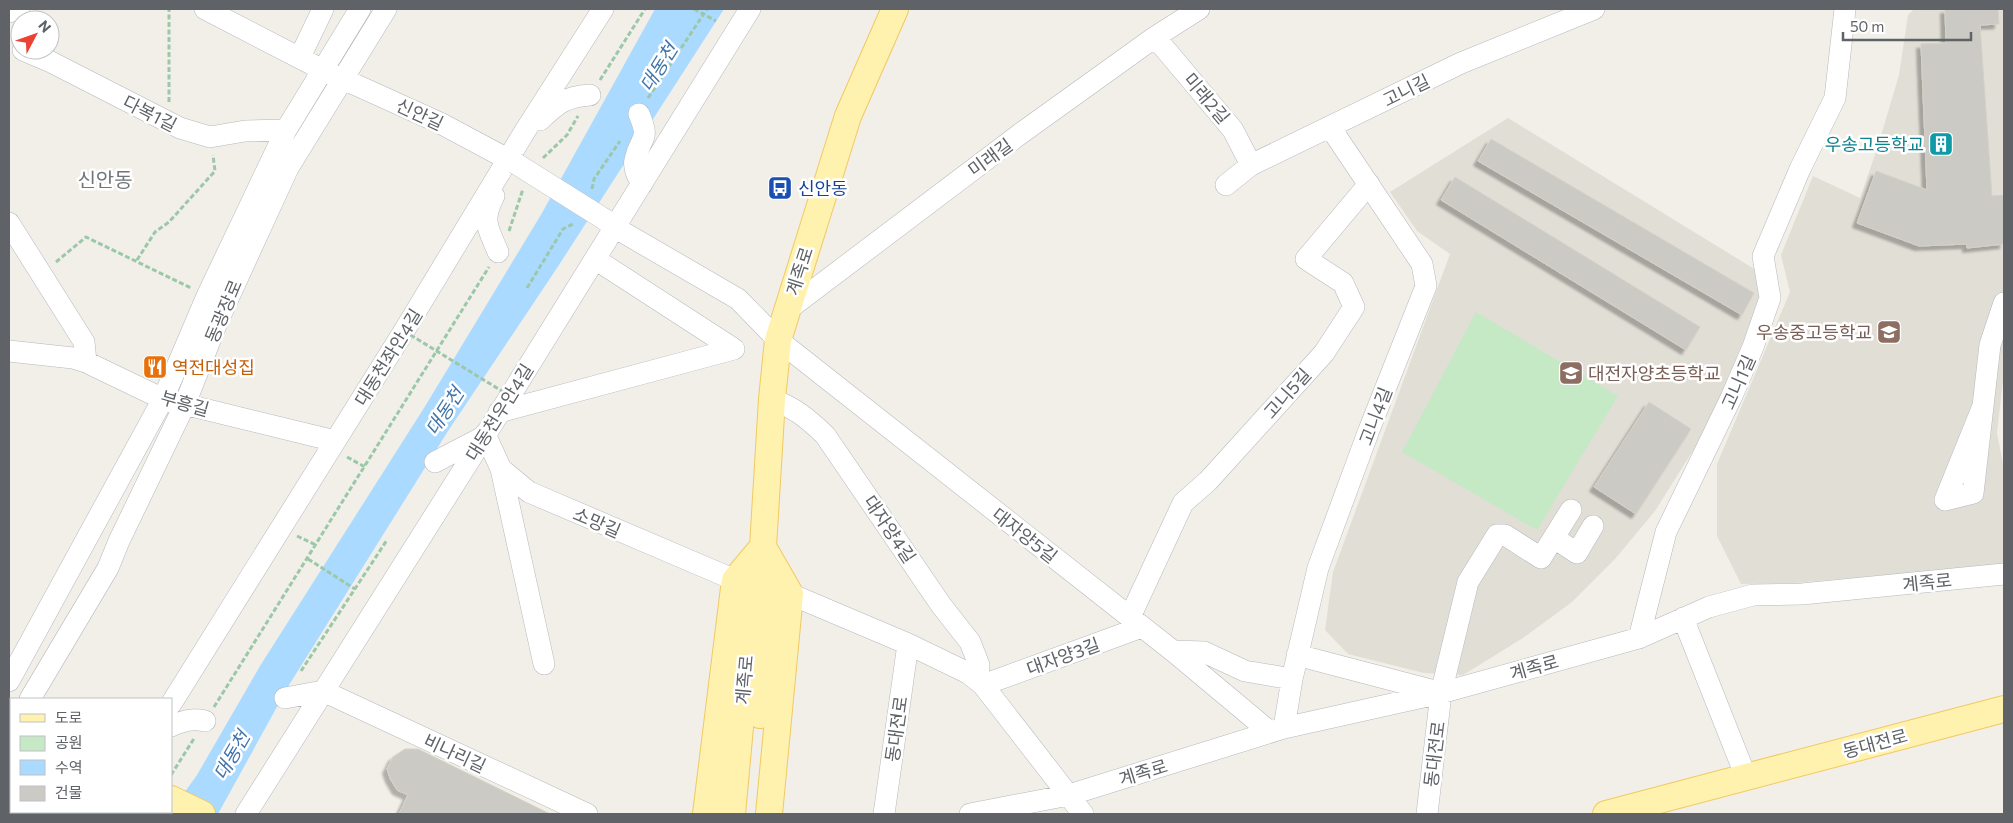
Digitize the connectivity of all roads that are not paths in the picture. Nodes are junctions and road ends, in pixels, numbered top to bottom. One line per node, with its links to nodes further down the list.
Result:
1 (19, 9): 12 (street)
2 (205, 9): 14 (street, 신안길)
3 (323, 9): 14 (street)
4 (360, 9): 16 (street, 동광장로)
5 (386, 9): 17 (street, 동광장로)
6 (603, 9): 22 (street, 대동천좌안4길)
7 (750, 9): 25 (street, 대동천우안4길)
8 (895, 9): 33 (main road, 계족로)
9 (1199, 9): 13 (street, 미래길)
10 (1594, 9): 20 (street, 고니길)
11 (1845, 9): 55 (street, 고니1길)
12 (9, 12)
13 (1155, 37): 24 (street, 미래2길); 33 (street, 미래길)
14 (300, 57): 16 (street, 신안길)
15 (47, 60): 21 (street, 다복1길)
16 (323, 70): 17 (street, 신안길); 21 (street, 동광장로)
17 (343, 78): 23 (street, 신안길); 39 (street, 동광장로)
18 (590, 95): 22 (street)
19 (638, 114): 25 (street)
20 (1330, 127): 24 (street, 고니길); 26 (street, 고니4길)
21 (286, 130): 37 (street, 동광장로)
22 (525, 130): 23 (street, 대동천좌안4길)
23 (512, 161): 29 (street, 신안길, bridge); 30 (street); 43 (street, 대동천좌안4길)
24 (1251, 165): 27 (street, 고니길)
25 (642, 184): 29 (street, 대동천우안4길)
26 (1368, 184): 54 (street, 고니5길); 58 (street, 고니4길)
27 (1226, 185)
28 (9, 223): 36 (street)
29 (609, 223): 31 (street, 대동천우안4길); 34 (street)
30 (498, 252)
31 (595, 259): 40 (street, 대동천우안4길); 40 (street)
32 (2004, 303): 41 (street)
33 (786, 311): 34 (main road, 계족로)
34 (778, 340): 38 (main road, 계족로); 54 (street, 대자양5길)
35 (9, 351): 36 (street, 부흥길)
36 (86, 362): 37 (street, 부흥길)
37 (163, 398): 39 (street, 부흥길); 61 (street, 동광장로)
38 (772, 399): 49 (main road, 계족로); 62 (street, 대자양4길)
39 (186, 404): 43 (street, 부흥길); 65 (street, 동광장로)
40 (504, 404): 42 (street, 대동천우안4길)
41 (1983, 406)
42 (484, 435): 44 (street); 45 (street, 소망길); 63 (street, 대동천우안4길)
43 (336, 441): 67 (street, 대동천좌안4길)
44 (435, 462)
45 (501, 469): 51 (street, 소망길); 59 (street)
46 (1571, 510): 48 (street)
47 (1593, 526): 48 (street)
48 (1554, 538): 64 (street, 동대전로)
49 (763, 547): 51 (main road); 52 (main road); 79 (main road, 계족로); 80 (main road, 계족로)
50 (2004, 574): 53 (street, 계족로)
51 (735, 580): 78 (main road)
52 (790, 594): 56 (street); 81 (main road)
53 (1683, 618): 55 (street, 계족로); 72 (street)
54 (1136, 622): 57 (street, 대자양5길); 62 (street, 대자양3길)
55 (1639, 638): 64 (street, 계족로)
56 (908, 644): 62 (street); 82 (street, 동대전로)
57 (1173, 651): 60 (street); 71 (street, 대자양5길)
58 (1297, 655): 60 (street, 고니4길); 64 (street)
59 (544, 664)
60 (1292, 679): 71 (street, 고니4길)
61 (9, 682)
62 (981, 683): 73 (street)
63 (323, 691): 66 (street); 76 (street, 대동천우안4길); 77 (street, 비나리길)
64 (1441, 693): 71 (street, 계족로); 85 (street, 동대전로)
65 (31, 698)
66 (285, 698)
67 (172, 702)
68 (2004, 709): 72 (main road, 동대전로)
69 (205, 721): 70 (street)
70 (172, 726)
71 (1277, 730): 73 (street, 계족로)
72 (1746, 777): 86 (main road, 동대전로)
73 (1069, 795): 83 (street, 계족로); 84 (street)
74 (172, 799): 75 (main road)
75 (202, 814)
76 (246, 814)
77 (587, 814)
78 (706, 814)
79 (732, 814)
80 (752, 814)
81 (769, 814)
82 (884, 814)
83 (970, 814)
84 (1083, 814)
85 (1427, 814)
86 (1606, 814)

